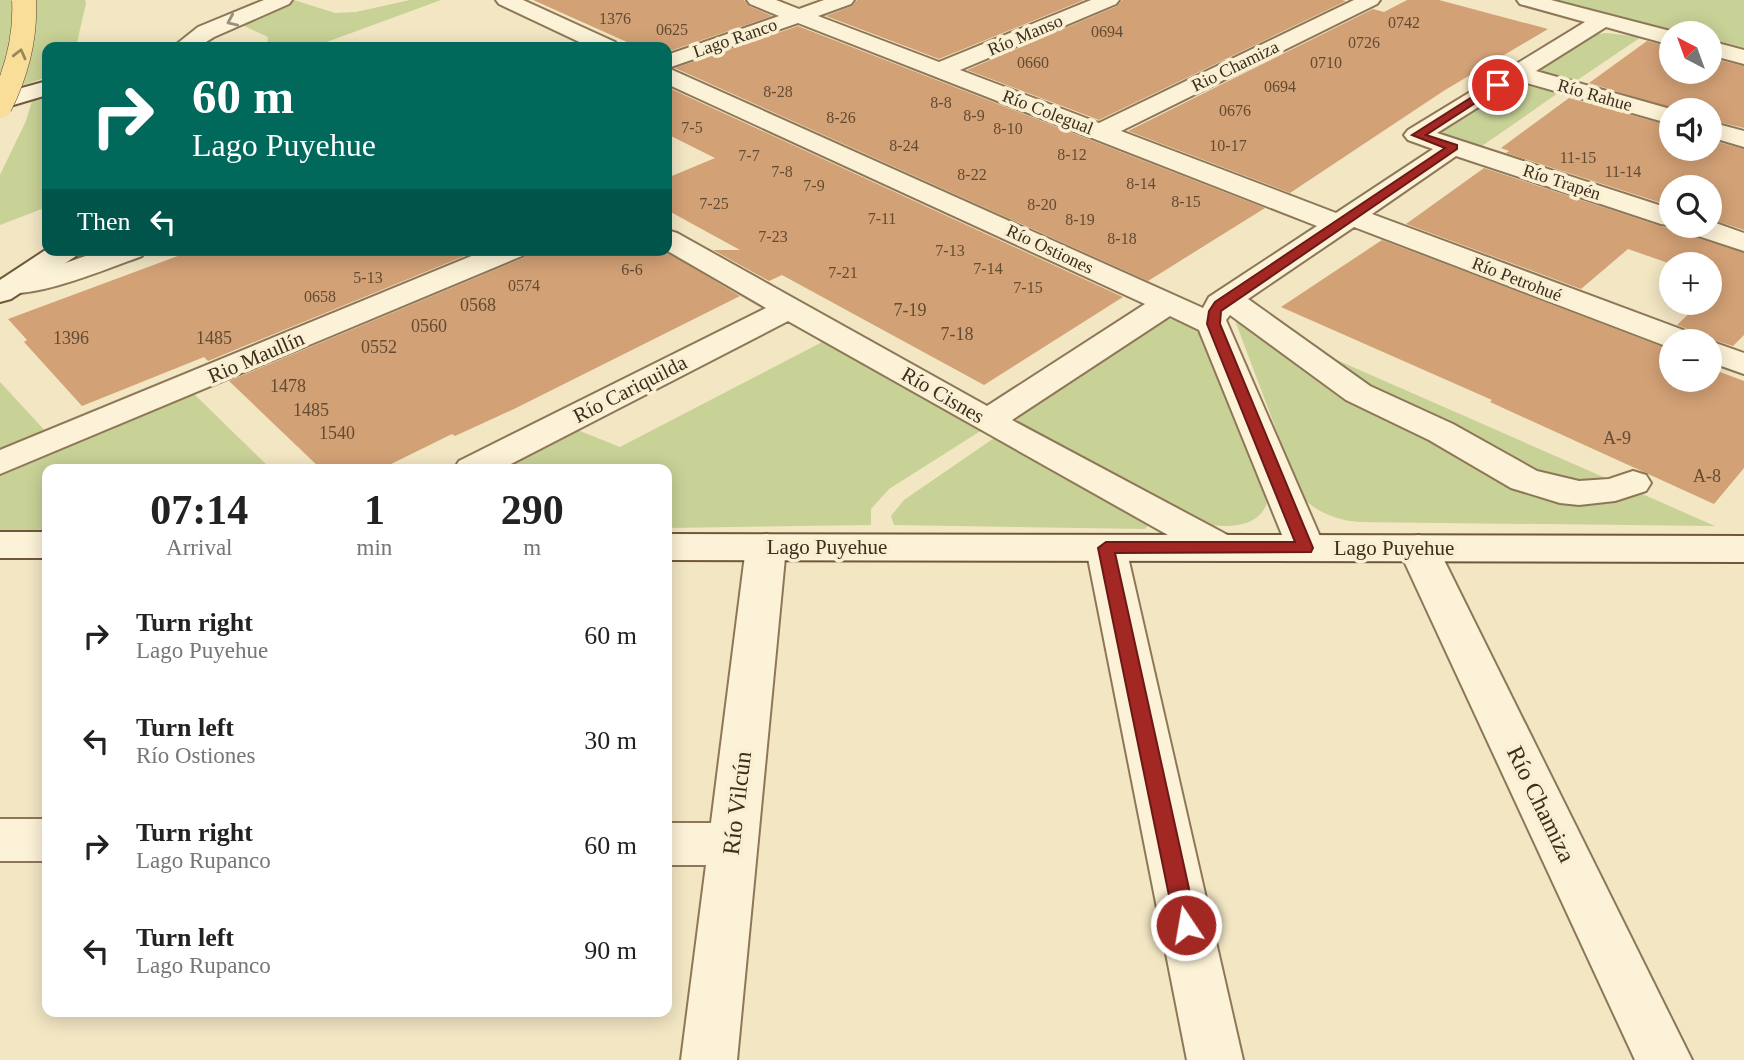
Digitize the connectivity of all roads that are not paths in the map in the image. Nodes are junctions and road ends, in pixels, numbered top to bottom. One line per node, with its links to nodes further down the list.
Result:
1 (24, 0): 21 (main road, one-way to 1, bridge)
2 (282, 0): 12 (street, one-way to 12)
3 (506, 0): 13 (street)
4 (757, 0): 9 (street, Río Colegual)
5 (844, 0): 9 (street, Lago Ranco)
6 (1109, 0): 17 (street, Río Manso)
7 (1370, 0): 23 (street, Rio Chamiza)
8 (1527, 0): 10 (street)
9 (798, 16): 16 (street, Lago Ranco); 17 (street, Río Colegual)
10 (1604, 20): 11 (street); 18 (street)
11 (1659, 35)
12 (191, 42)
13 (596, 42)
14 (1722, 51): 15 (street)
15 (1744, 57)
16 (672, 60)
17 (940, 70): 23 (street, Río Colegual)
18 (1518, 73): 22 (street, Río Rahue); 26 (street, Río Trapén)
19 (672, 77): 36 (street, Río Ostiones)
20 (42, 90): 21 (street)
21 (0, 104)
22 (1659, 114)
23 (1100, 132): 28 (street, Río Colegual)
24 (1722, 133): 25 (street)
25 (1744, 139)
26 (1453, 147): 27 (street, Río Trapén); 28 (street)
27 (1659, 214)
28 (1344, 220): 38 (street); 39 (street, Río Petrohué)
29 (1722, 235): 31 (street)
30 (672, 242): 37 (street, Río Cisnes)
31 (1744, 242)
32 (57, 256): 35 (street)
33 (114, 256): 35 (street)
34 (498, 256): 43 (street, Rio Maullín)
35 (6, 289)
36 (1168, 303): 38 (street, Río Ostiones); 42 (street)
37 (789, 308): 42 (street, Río Cisnes); 44 (street, Río Cariquilda)
38 (1221, 312): 45 (street, Río Ostiones); 52 (street)
39 (1659, 332)
40 (1722, 356): 41 (street)
41 (1744, 364)
42 (987, 421): 51 (street, Río Cisnes)
43 (0, 464)
44 (481, 464)
45 (1633, 483)
46 (0, 545): 47 (street)
47 (42, 545)
48 (672, 547): 49 (street, Lago Puyehue)
49 (766, 547): 50 (street, Lago Puyehue); 58 (street, Río Vilcún)
50 (1106, 548): 51 (street, Lago Puyehue); 60 (street)
51 (1221, 548): 52 (street, Lago Puyehue)
52 (1305, 548): 53 (street, Lago Puyehue)
53 (1418, 548): 54 (street, Lago Puyehue); 61 (street, Río Chamiza)
54 (1744, 549)
55 (0, 840): 56 (street)
56 (42, 840)
57 (672, 844): 58 (street)
58 (732, 844): 59 (street, Río Vilcún)
59 (709, 1060)
60 (1214, 1060)
61 (1664, 1060)

